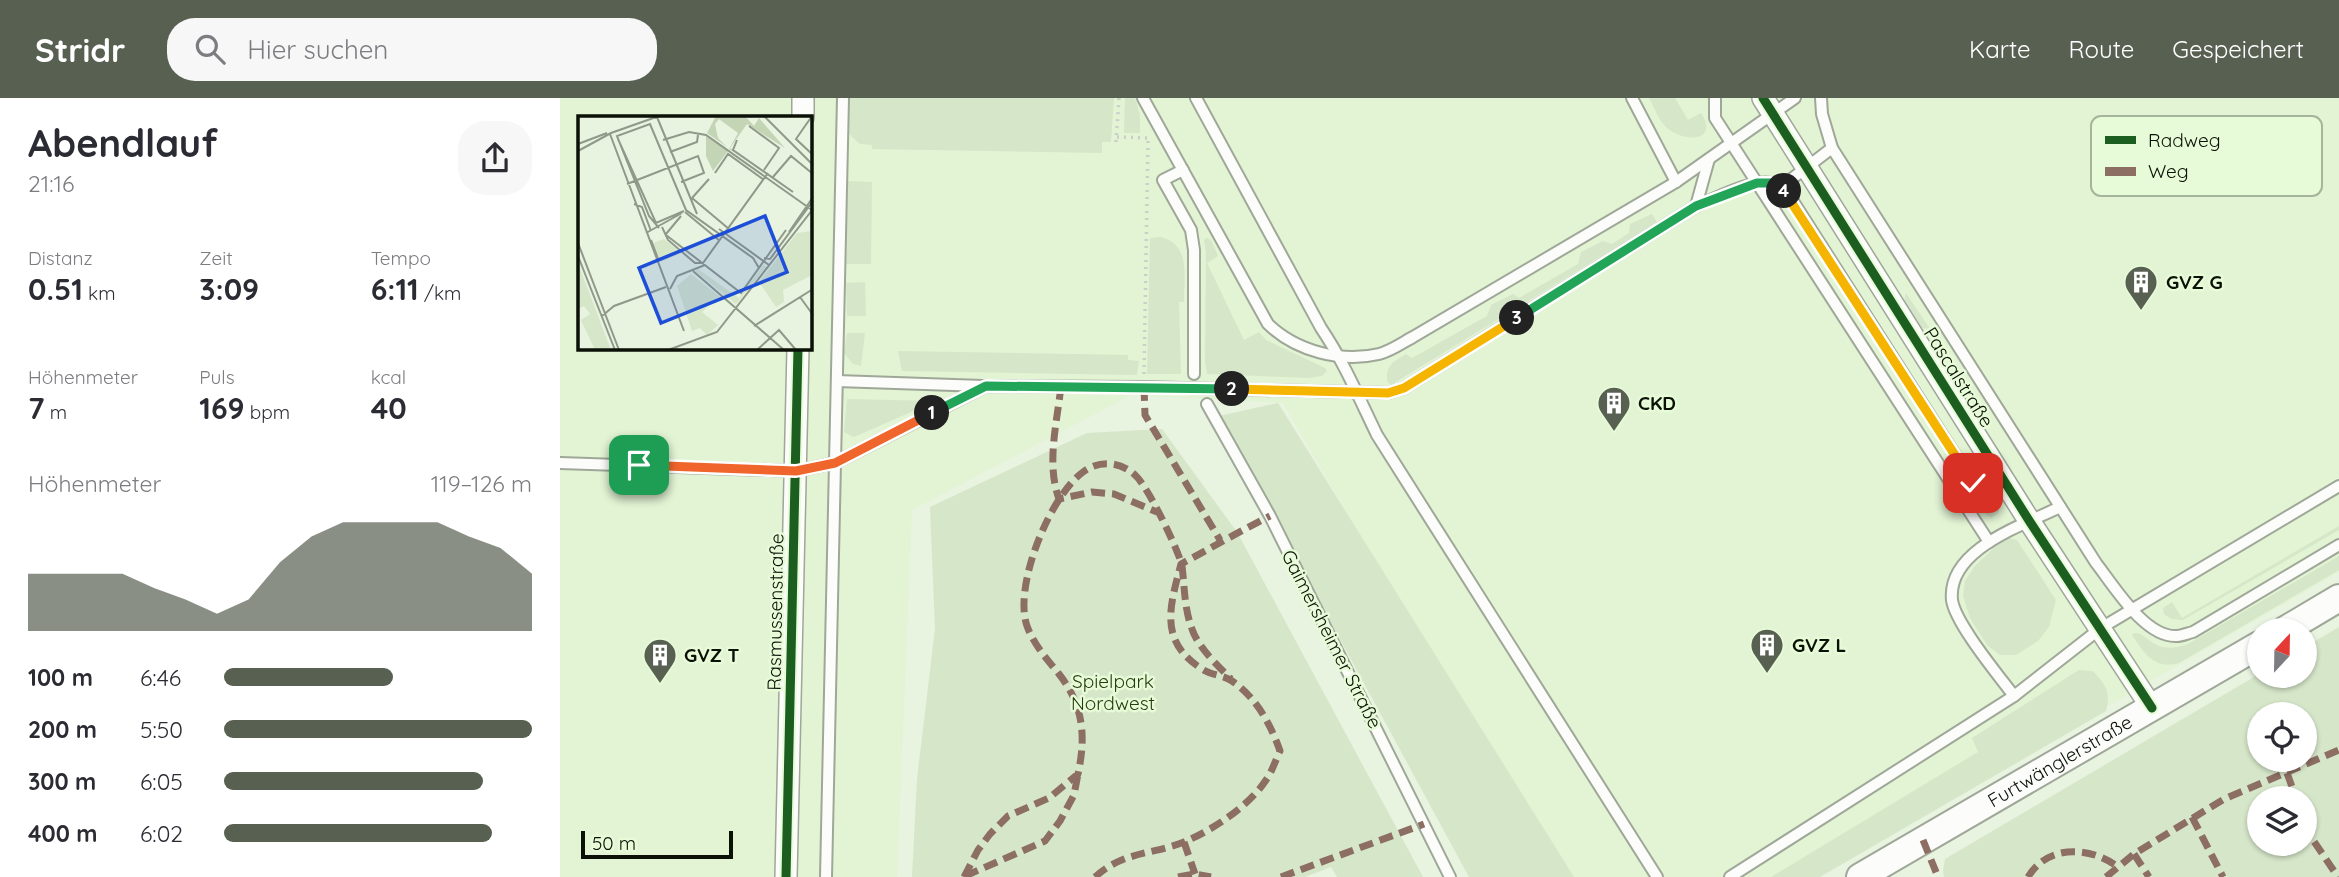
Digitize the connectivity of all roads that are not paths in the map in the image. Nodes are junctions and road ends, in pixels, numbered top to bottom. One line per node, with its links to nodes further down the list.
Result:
1 (803, 98): 10 (street)
2 (843, 98): 25 (lane)
3 (1143, 98): 15 (lane)
4 (1196, 98): 23 (lane)
5 (1632, 98): 16 (lane)
6 (1715, 98): 11 (lane)
7 (1795, 98): 9 (lane)
8 (1821, 98): 12 (lane)
9 (1768, 106): 11 (lane); 14 (street, Pascalstraße)
10 (803, 116)
11 (1732, 143): 13 (lane); 17 (lane)
12 (1832, 148): 14 (lane); 33 (lane)
13 (1709, 159): 16 (lane); 19 (lane)
14 (1806, 167): 18 (lane); 35 (street, Pascalstraße)
15 (1183, 170): 20 (lane); 21 (lane)
16 (1676, 182): 23 (lane)
17 (1757, 183): 18 (lane); 19 (lane); 34 (lane)
18 (1780, 187): 34 (lane)
19 (1696, 206): 27 (lane)
20 (1210, 221): 21 (lane); 23 (lane)
21 (1191, 230): 24 (lane)
22 (798, 350): 31 (street, Rasmussenstraße)
23 (1342, 358): 27 (lane)
24 (1194, 374)
25 (837, 381): 26 (lane); 30 (lane)
26 (986, 386): 27 (lane); 30 (lane)
27 (1355, 391): 48 (lane)
28 (1207, 404): 47 (lane, Gaimersheimer Straße)
29 (560, 463): 31 (lane)
30 (835, 463): 31 (lane); 46 (lane)
31 (796, 471): 45 (street, Rasmussenstraße)
32 (2339, 486): 39 (lane)
33 (2060, 507): 35 (lane); 39 (lane)
34 (1967, 508): 36 (lane)
35 (2030, 522): 36 (lane); 41 (street, Pascalstraße)
36 (1989, 542): 43 (lane)
37 (2339, 545): 39 (lane)
38 (2339, 598): 40 (street)
39 (2133, 609): 41 (lane)
40 (2305, 618)
41 (2101, 628): 43 (lane); 44 (street, Pascalstraße)
42 (2247, 652): 44 (street, Furtwänglerstraße)
43 (2014, 696): 49 (lane)
44 (2152, 708): 50 (street, Furtwänglerstraße)
45 (786, 877)
46 (826, 877)
47 (1450, 877)
48 (1657, 877)
49 (1730, 877)
50 (1860, 877)

